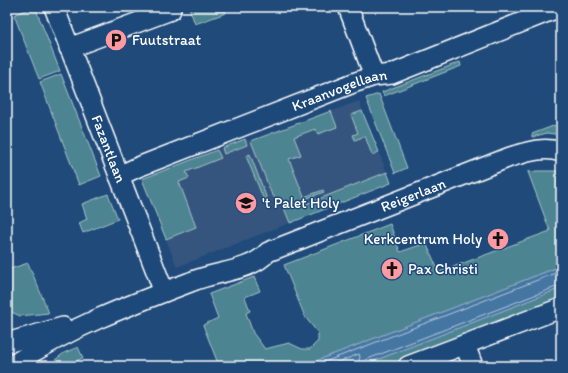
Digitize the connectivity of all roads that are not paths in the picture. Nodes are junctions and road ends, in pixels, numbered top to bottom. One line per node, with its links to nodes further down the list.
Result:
1 (54, 7): 5 (street, Fazantlaan)
2 (348, 7): 6 (street)
3 (560, 7): 6 (street, Kraanvogellaan)
4 (171, 10): 5 (street)
5 (70, 48): 8 (street, Fazantlaan)
6 (374, 76): 8 (street, Kraanvogellaan)
7 (561, 152): 9 (street, Reigerlaan)
8 (119, 176): 9 (street, Fazantlaan)
9 (164, 292): 11 (street, Reigerlaan)
10 (561, 308): 13 (street)
11 (98, 318): 12 (street, Reigerlaan); 14 (street, Reigerlaan)
12 (8, 340): 14 (street)
13 (465, 345): 15 (street); 16 (street)
14 (16, 364)
15 (408, 366)
16 (473, 366)

